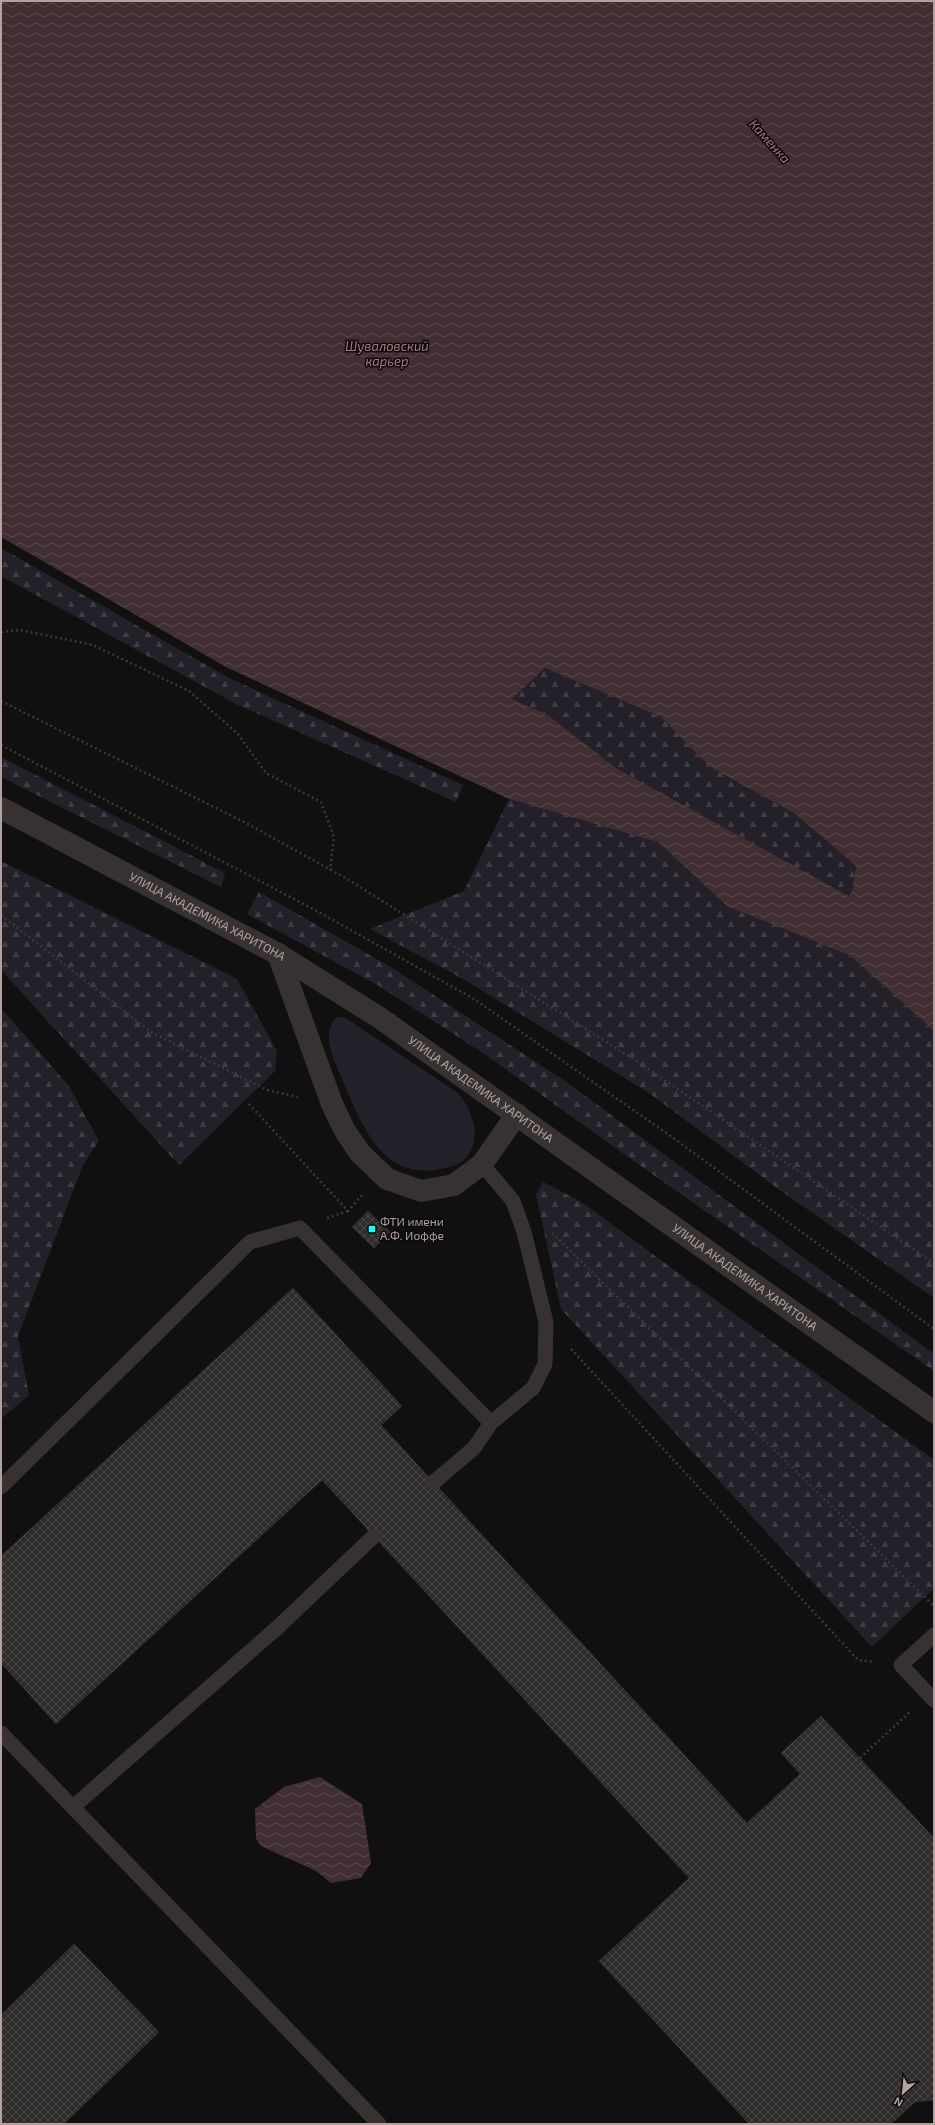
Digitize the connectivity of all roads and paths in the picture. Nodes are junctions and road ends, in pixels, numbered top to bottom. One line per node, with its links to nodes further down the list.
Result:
1 (1, 632): 5 (path)
2 (1, 701): 5 (path)
3 (1, 745): 16 (path)
4 (1, 808): 7 (street, УЛИЦА АКАДЕМИКА ХАРИТОНА)
5 (330, 870): 14 (path)
6 (1, 914): 9 (path)
7 (278, 954): 9 (street); 10 (street, УЛИЦА АКАДЕМИКА ХАРИТОНА)
8 (249, 1104): 12 (path)
9 (332, 1104): 11 (street)
10 (517, 1114): 11 (street); 17 (street, УЛИЦА АКАДЕМИКА ХАРИТОНА)
11 (482, 1164): 15 (lane)
12 (362, 1195)
13 (548, 1230): 22 (path)
14 (934, 1263)
15 (546, 1322): 18 (lane); 24 (path)
16 (934, 1329)
17 (934, 1412)
18 (491, 1424): 19 (lane); 20 (lane)
19 (434, 1482)
20 (1, 1487)
21 (374, 1536): 28 (lane)
22 (934, 1606)
23 (934, 1635): 24 (lane)
24 (901, 1665): 25 (lane)
25 (931, 1697): 27 (path)
26 (1, 1733): 28 (lane)
27 (860, 1758)
28 (73, 1807): 29 (lane)
29 (379, 2124)

